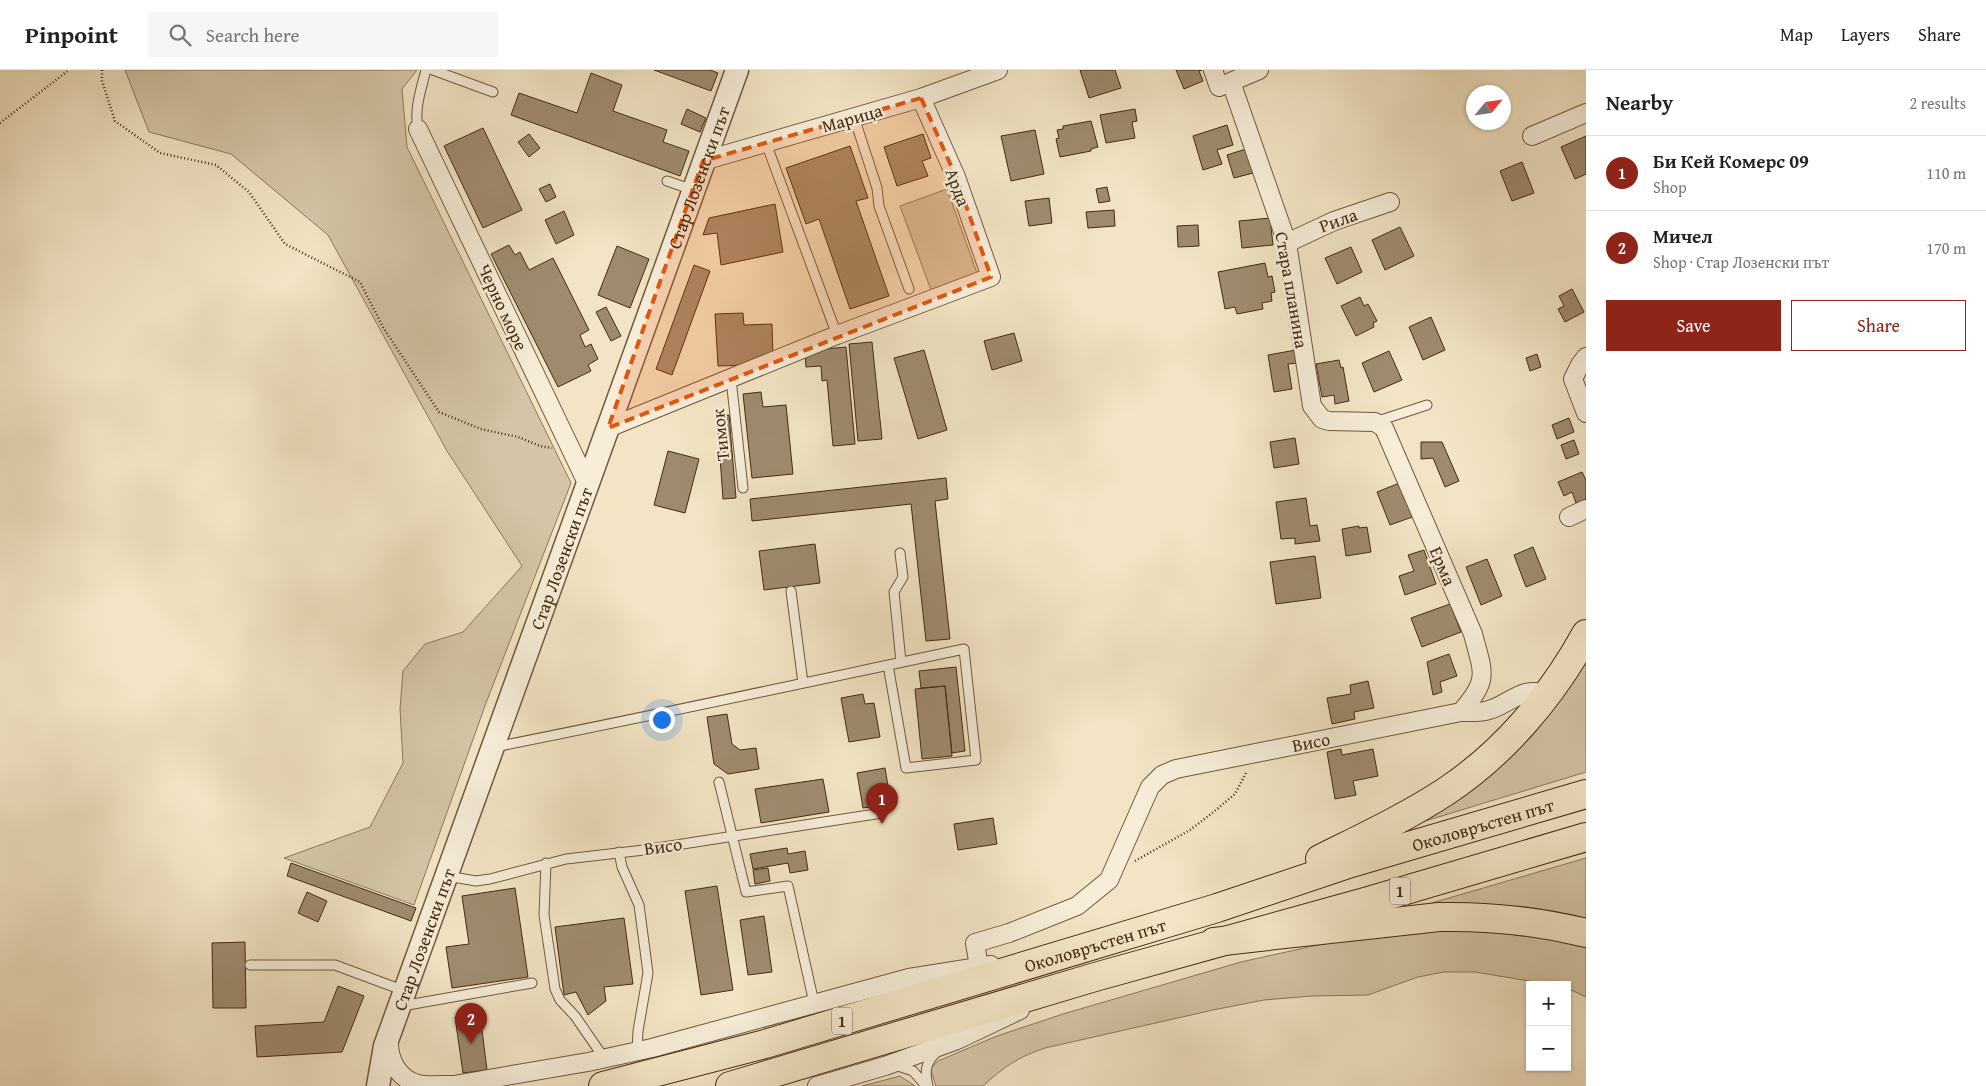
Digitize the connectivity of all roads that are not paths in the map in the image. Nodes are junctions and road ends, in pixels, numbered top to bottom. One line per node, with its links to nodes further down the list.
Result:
1 (426, 70): 12 (lane)
2 (433, 70): 8 (lane)
3 (736, 70): 15 (street, Стар Лозенски път)
4 (998, 70): 9 (street, Марица)
5 (1213, 70): 7 (street)
6 (1259, 70): 7 (street)
7 (1231, 82): 19 (street, Стара планина)
8 (493, 92)
9 (921, 98): 11 (street, Марица); 21 (street, Арда)
10 (1586, 113): 13 (street)
11 (854, 117): 14 (street, Марица); 20 (lane)
12 (418, 129): 28 (street, Черно море)
13 (1532, 136)
14 (766, 143): 15 (street, Марица); 21 (lane)
15 (703, 161): 17 (street, Стар Лозенски път)
16 (667, 181): 17 (lane)
17 (693, 190): 27 (street, Стар Лозенски път)
18 (1390, 202): 19 (street, Рила)
19 (1287, 243): 26 (street, Стара планина)
20 (909, 289)
21 (837, 335): 23 (street)
22 (1586, 357): 25 (street)
23 (731, 379): 27 (street); 29 (lane, Тимок)
24 (1426, 405): 26 (lane)
25 (1586, 413)
26 (1375, 422): 39 (street, Ерма)
27 (608, 428): 28 (street, Стар Лозенски път)
28 (588, 485): 40 (street, Стар Лозенски път)
29 (743, 488)
30 (1586, 509): 31 (street)
31 (1569, 517)
32 (900, 553): 35 (lane)
33 (791, 591): 37 (lane)
34 (1586, 634): 38 (highway)
35 (901, 662): 36 (lane); 36 (lane)
36 (888, 665): 37 (lane)
37 (803, 683): 40 (lane)
38 (1547, 696): 39 (street, Висо); 49 (highway)
39 (1462, 712): 54 (street, Висо)
40 (491, 748): 48 (street, Стар Лозенски път)
41 (719, 782): 44 (lane)
42 (1586, 794): 49 (highway, Околовръстен път / 1)
43 (882, 813): 44 (lane, Висо)
44 (732, 836): 46 (lane, Висо); 58 (lane)
45 (1586, 837): 51 (highway, Околовръстен път / 1)
46 (619, 852): 47 (lane, Висо); 61 (lane)
47 (546, 863): 48 (lane, Висо); 62 (lane)
48 (446, 876): 57 (street, Стар Лозенски път)
49 (1217, 908): 52 (highway, Околовръстен път / 1)
50 (1586, 933): 51 (highway)
51 (1214, 942): 55 (highway, Околовръстен път / 1)
52 (1080, 949): 54 (street); 67 (highway, Околовръстен път / 1)
53 (250, 965): 57 (lane)
54 (979, 967): 58 (street)
55 (1095, 977): 60 (street, Околовръстен път); 68 (highway, Околовръстен път / 1)
56 (532, 983): 57 (lane)
57 (402, 998): 59 (street, Стар Лозенски път)
58 (814, 1003): 61 (street)
59 (387, 1040): 64 (street, Стар Лозенски път); 65 (street, Стар Лозенски път); 66 (street)
60 (957, 1040): 63 (street, Околовръстен път); 70 (lane)
61 (637, 1051): 62 (street)
62 (604, 1058): 66 (street)
63 (885, 1066): 69 (street, Околовръстен път); 70 (lane)
64 (360, 1086)
65 (378, 1086)
66 (449, 1086)
67 (604, 1086)
68 (730, 1086)
69 (817, 1086)
70 (927, 1086)

